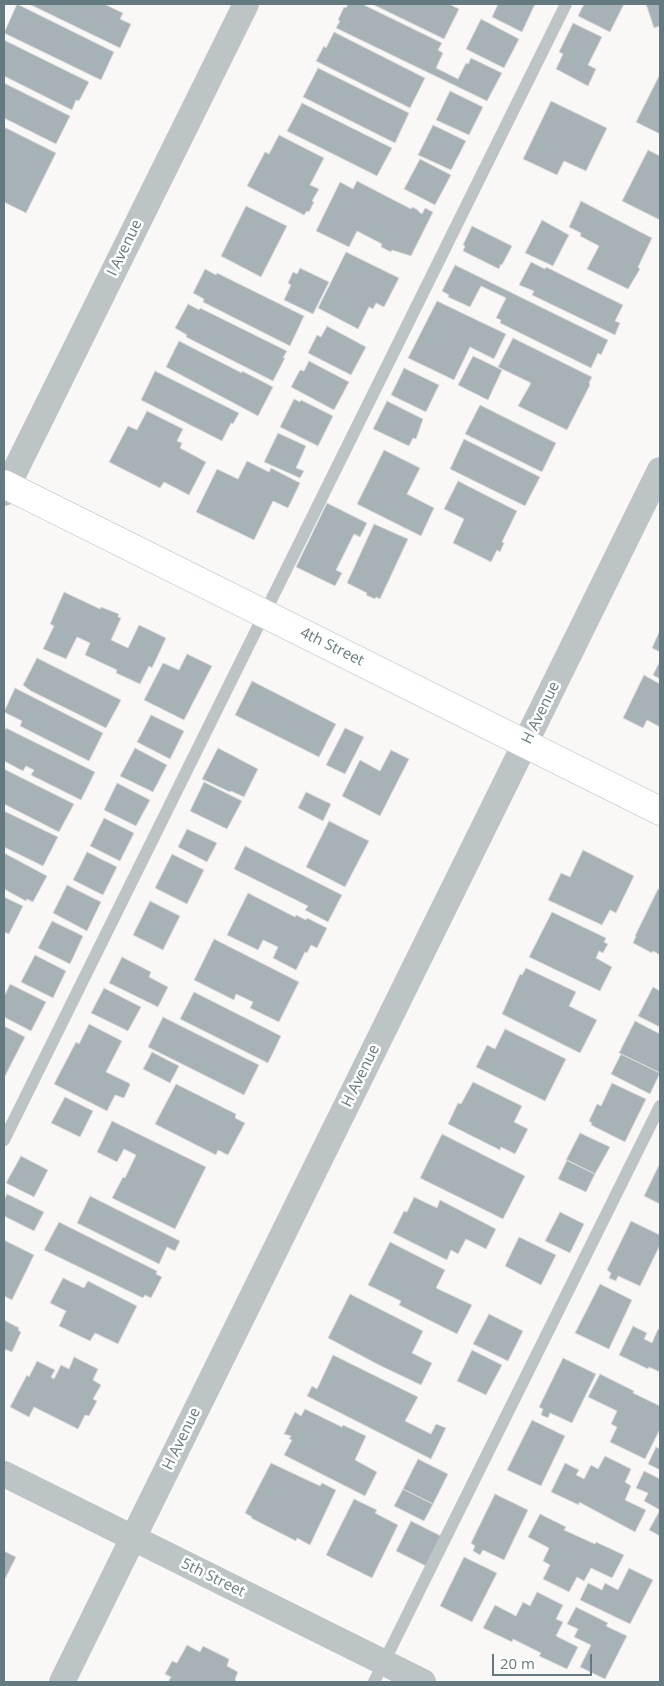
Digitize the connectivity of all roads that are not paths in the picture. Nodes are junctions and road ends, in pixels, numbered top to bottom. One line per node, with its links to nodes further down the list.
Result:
1 (246, 4): 4 (street, I Avenue)
2 (566, 4): 5 (lane)
3 (660, 470): 6 (street, H Avenue)
4 (5, 487): 5 (main road, 4th Street)
5 (265, 613): 6 (main road, 4th Street); 9 (lane)
6 (526, 742): 7 (main road, 4th Street); 11 (street, H Avenue)
7 (660, 811)
8 (660, 1106): 12 (lane)
9 (4, 1140)
10 (4, 1474): 11 (street, 5th Street)
11 (133, 1538): 12 (street, 5th Street); 13 (street, H Avenue)
12 (379, 1672): 14 (street, 5th Street)
13 (62, 1682)
14 (423, 1682)

